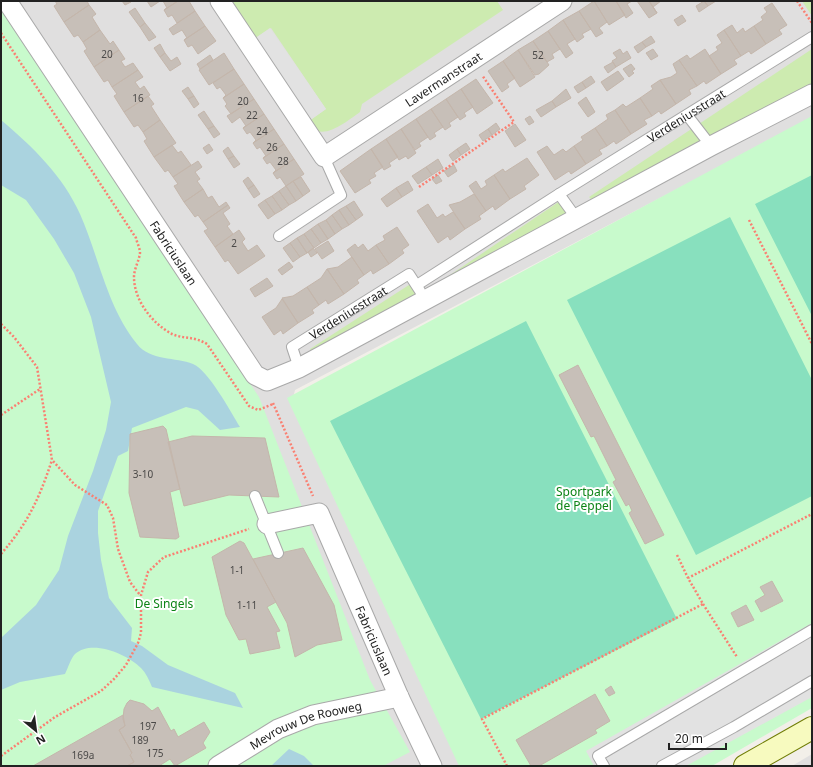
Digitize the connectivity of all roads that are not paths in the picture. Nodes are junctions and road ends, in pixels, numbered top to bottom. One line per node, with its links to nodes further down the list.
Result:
1 (7, 1): 14 (street, Fabriciuslaan)
2 (220, 1): 8 (street)
3 (562, 1): 8 (street, Lavermanstraat)
4 (812, 37): 6 (lane, Verdeniusstraat)
5 (812, 94): 7 (street, Verdeniusstraat)
6 (687, 115): 7 (lane); 9 (lane, Verdeniusstraat)
7 (711, 146): 10 (street, Verdeniusstraat)
8 (324, 157): 11 (lane)
9 (559, 194): 10 (lane); 12 (lane, Verdeniusstraat)
10 (577, 219): 12 (street, Verdeniusstraat)
11 (279, 236)
12 (420, 293): 13 (street, Verdeniusstraat); 13 (lane, Verdeniusstraat)
13 (298, 368): 14 (street, Verdeniusstraat)
14 (267, 382)
15 (255, 496): 16 (lane)
16 (267, 524): 17 (lane); 20 (street, Fabriciuslaan)
17 (278, 553)
18 (812, 630): 24 (lane)
19 (812, 681): 25 (lane)
20 (399, 697): 22 (street, Mevrouw De Rooweg); 23 (street, Fabriciuslaan)
21 (812, 728): 26 (main road)
22 (218, 766)
23 (432, 766)
24 (604, 766)
25 (662, 766)
26 (745, 766)

